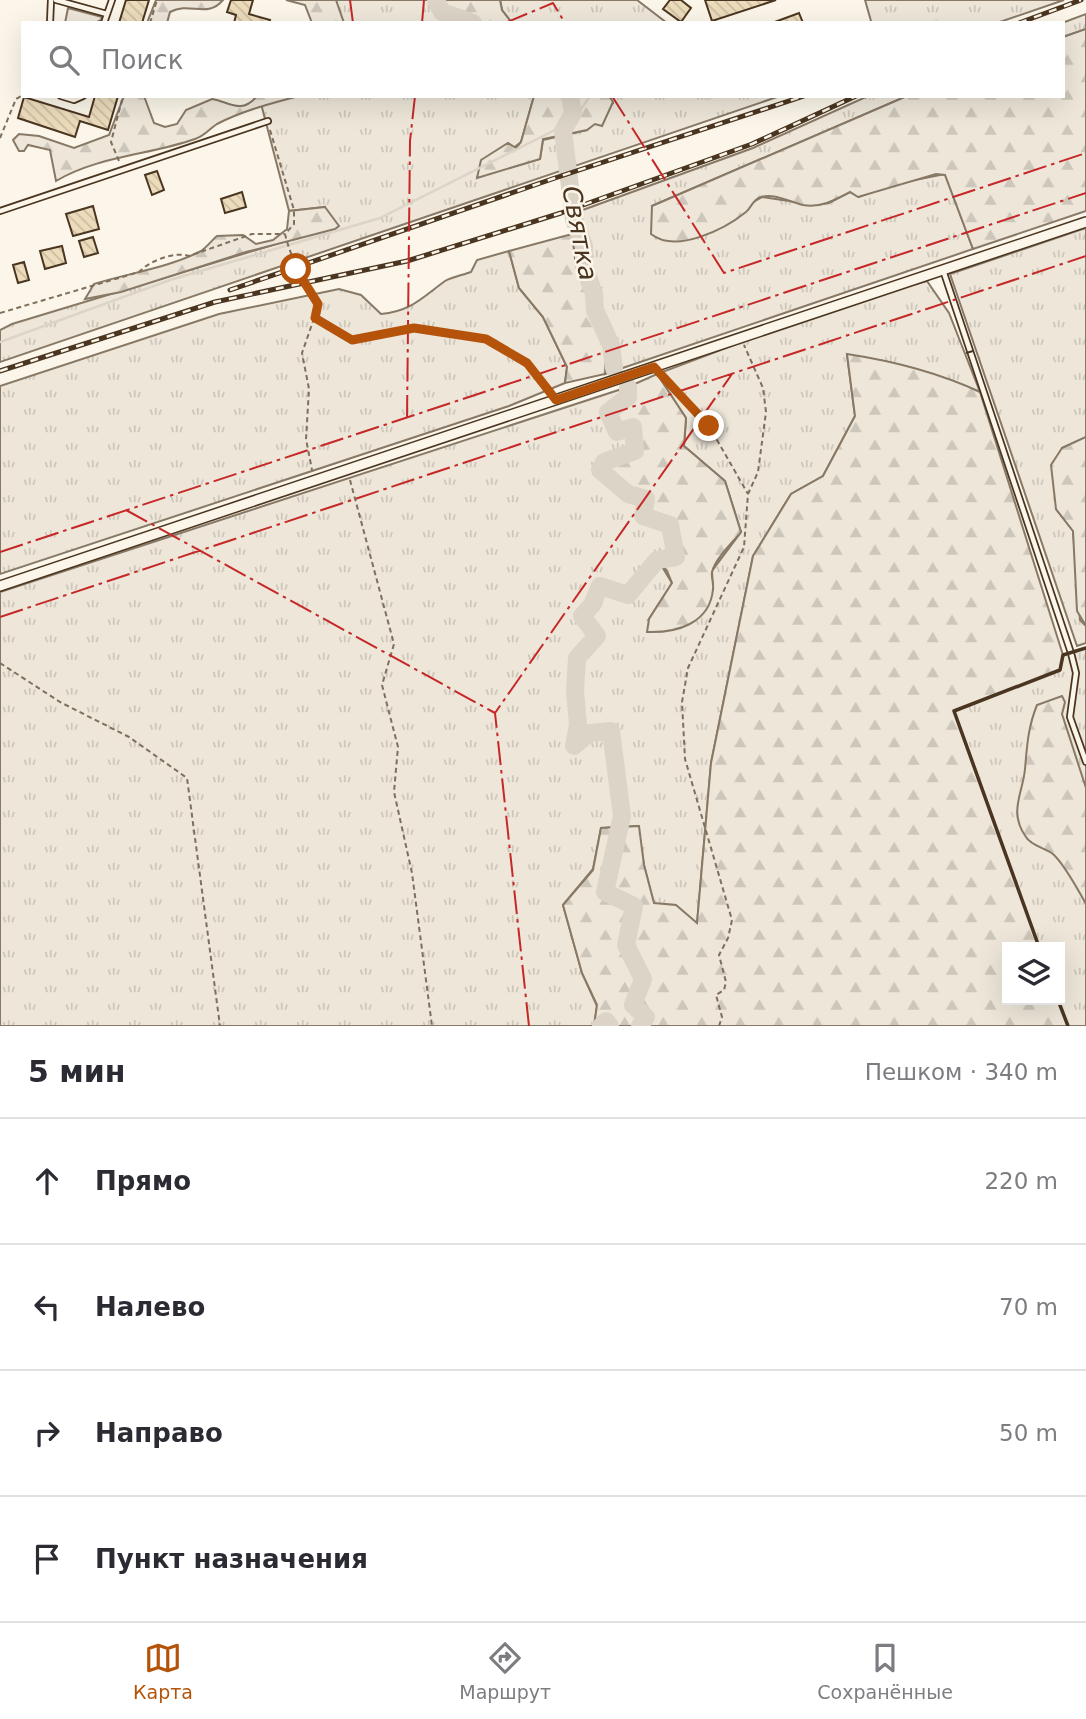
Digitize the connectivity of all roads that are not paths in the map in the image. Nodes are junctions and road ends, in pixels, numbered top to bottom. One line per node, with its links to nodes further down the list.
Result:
1 (54, 0): 3 (lane); 4 (lane)
2 (111, 0): 3 (lane)
3 (107, 15): 5 (lane)
4 (50, 21)
5 (105, 21)
6 (268, 121): 7 (lane)
7 (0, 211)
8 (1086, 222): 9 (street)
9 (943, 270): 10 (street); 11 (lane)
10 (0, 586)
11 (1084, 752): 12 (lane)
12 (1086, 762)

